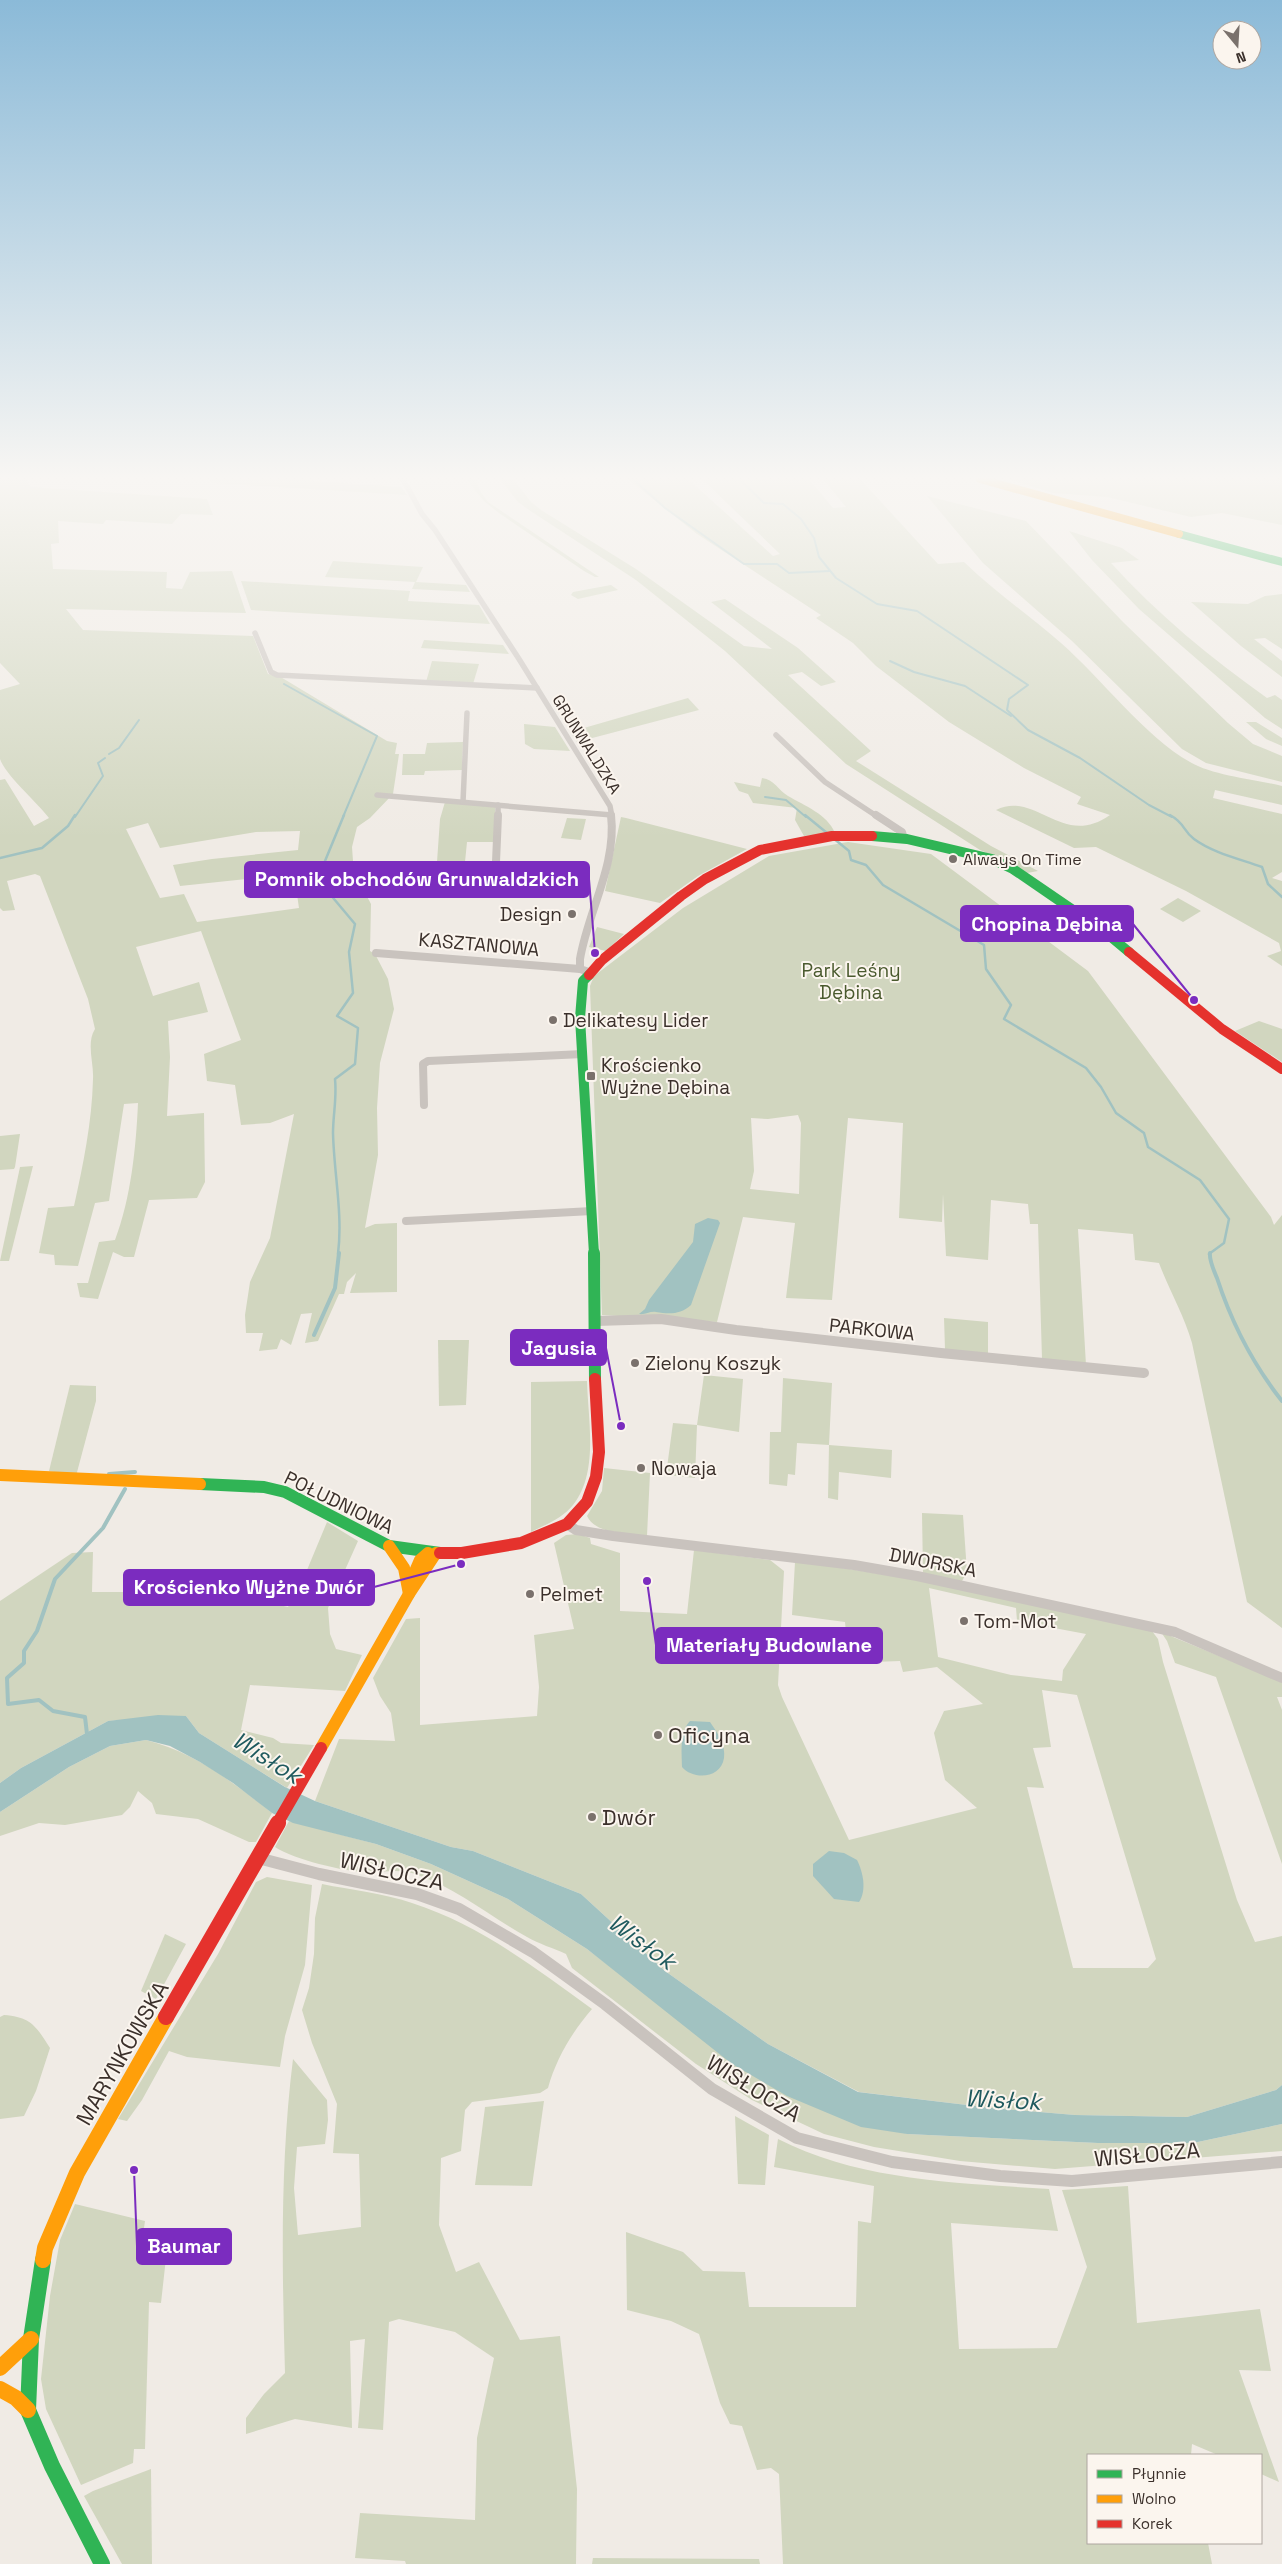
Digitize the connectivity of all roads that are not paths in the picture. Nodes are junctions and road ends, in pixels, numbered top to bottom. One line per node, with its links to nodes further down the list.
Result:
1 (479, 599): 3 (street, GRUNWALDZKA)
2 (255, 633): 3 (street, GRUNWALDZKA)
3 (537, 688): 9 (street, GRUNWALDZKA)
4 (467, 712): 7 (street)
5 (776, 735): 10 (street)
6 (378, 795): 7 (street, GRUNWALDZKA)
7 (462, 802): 8 (street, GRUNWALDZKA)
8 (498, 805): 9 (street, GRUNWALDZKA); 11 (street)
9 (612, 815): 13 (street, GRUNWALDZKA)
10 (906, 839): 13 (street); 15 (street)
11 (496, 862)
12 (376, 953): 13 (street, KASZTANOWA)
13 (584, 970): 14 (street)
14 (583, 1054): 16 (street); 17 (street)
15 (1282, 1069)
16 (424, 1105)
17 (592, 1211): 18 (street); 19 (street)
18 (406, 1221)
19 (596, 1321): 20 (street, PARKOWA); 22 (street)
20 (1144, 1372)
21 (0, 1476): 23 (street, POŁUDNIOWA)
22 (567, 1524): 24 (street, POŁUDNIOWA); 26 (street, DWORSKA)
23 (389, 1546): 24 (street, POŁUDNIOWA); 25 (street)
24 (432, 1553): 25 (street, MARYNKOWSKA)
25 (409, 1588): 27 (street, MARYNKOWSKA)
26 (1282, 1678)
27 (258, 1858): 28 (street, WISŁOCZA); 29 (street, MARYNKOWSKA)
28 (1282, 2162)
29 (31, 2339): 30 (street); 32 (street, MARYNKOWSKA)
30 (0, 2368)
31 (0, 2389): 32 (street)
32 (28, 2410): 33 (street, MARYNKOWSKA)
33 (102, 2564)

